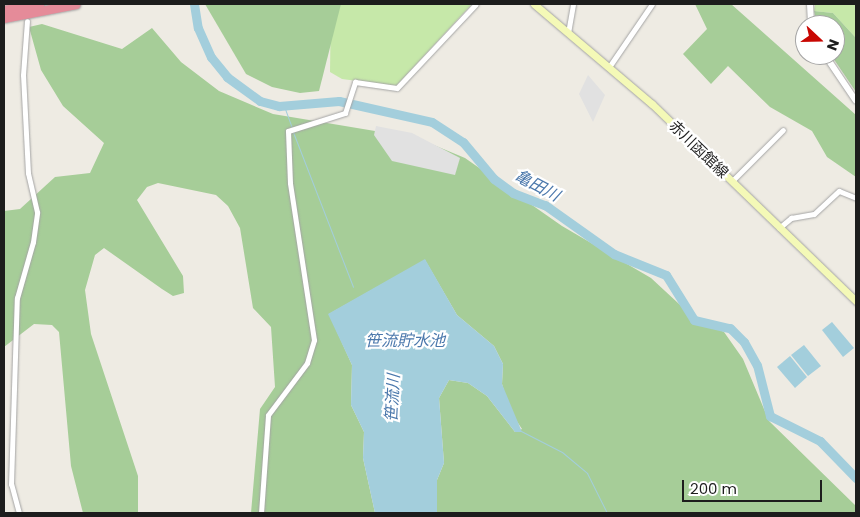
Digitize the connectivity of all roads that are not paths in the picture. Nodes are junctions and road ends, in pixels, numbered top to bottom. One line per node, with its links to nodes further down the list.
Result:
1 (39, 4): 7 (highway)
2 (76, 4): 8 (highway)
3 (476, 4): 20 (street)
4 (534, 4): 10 (main road, 赤川函館線)
5 (573, 4): 10 (street)
6 (652, 4): 12 (street)
7 (4, 10)
8 (4, 18)
9 (27, 21): 19 (street)
10 (568, 34): 12 (main road, 赤川函館線)
11 (832, 65): 13 (street)
12 (609, 67): 15 (main road, 赤川函館線)
13 (856, 101)
14 (783, 130): 15 (street)
15 (732, 182): 17 (main road, 赤川函館線)
16 (856, 198): 17 (street)
17 (779, 228): 18 (main road, 赤川函館線)
18 (856, 302)
19 (19, 513)
20 (261, 513)

